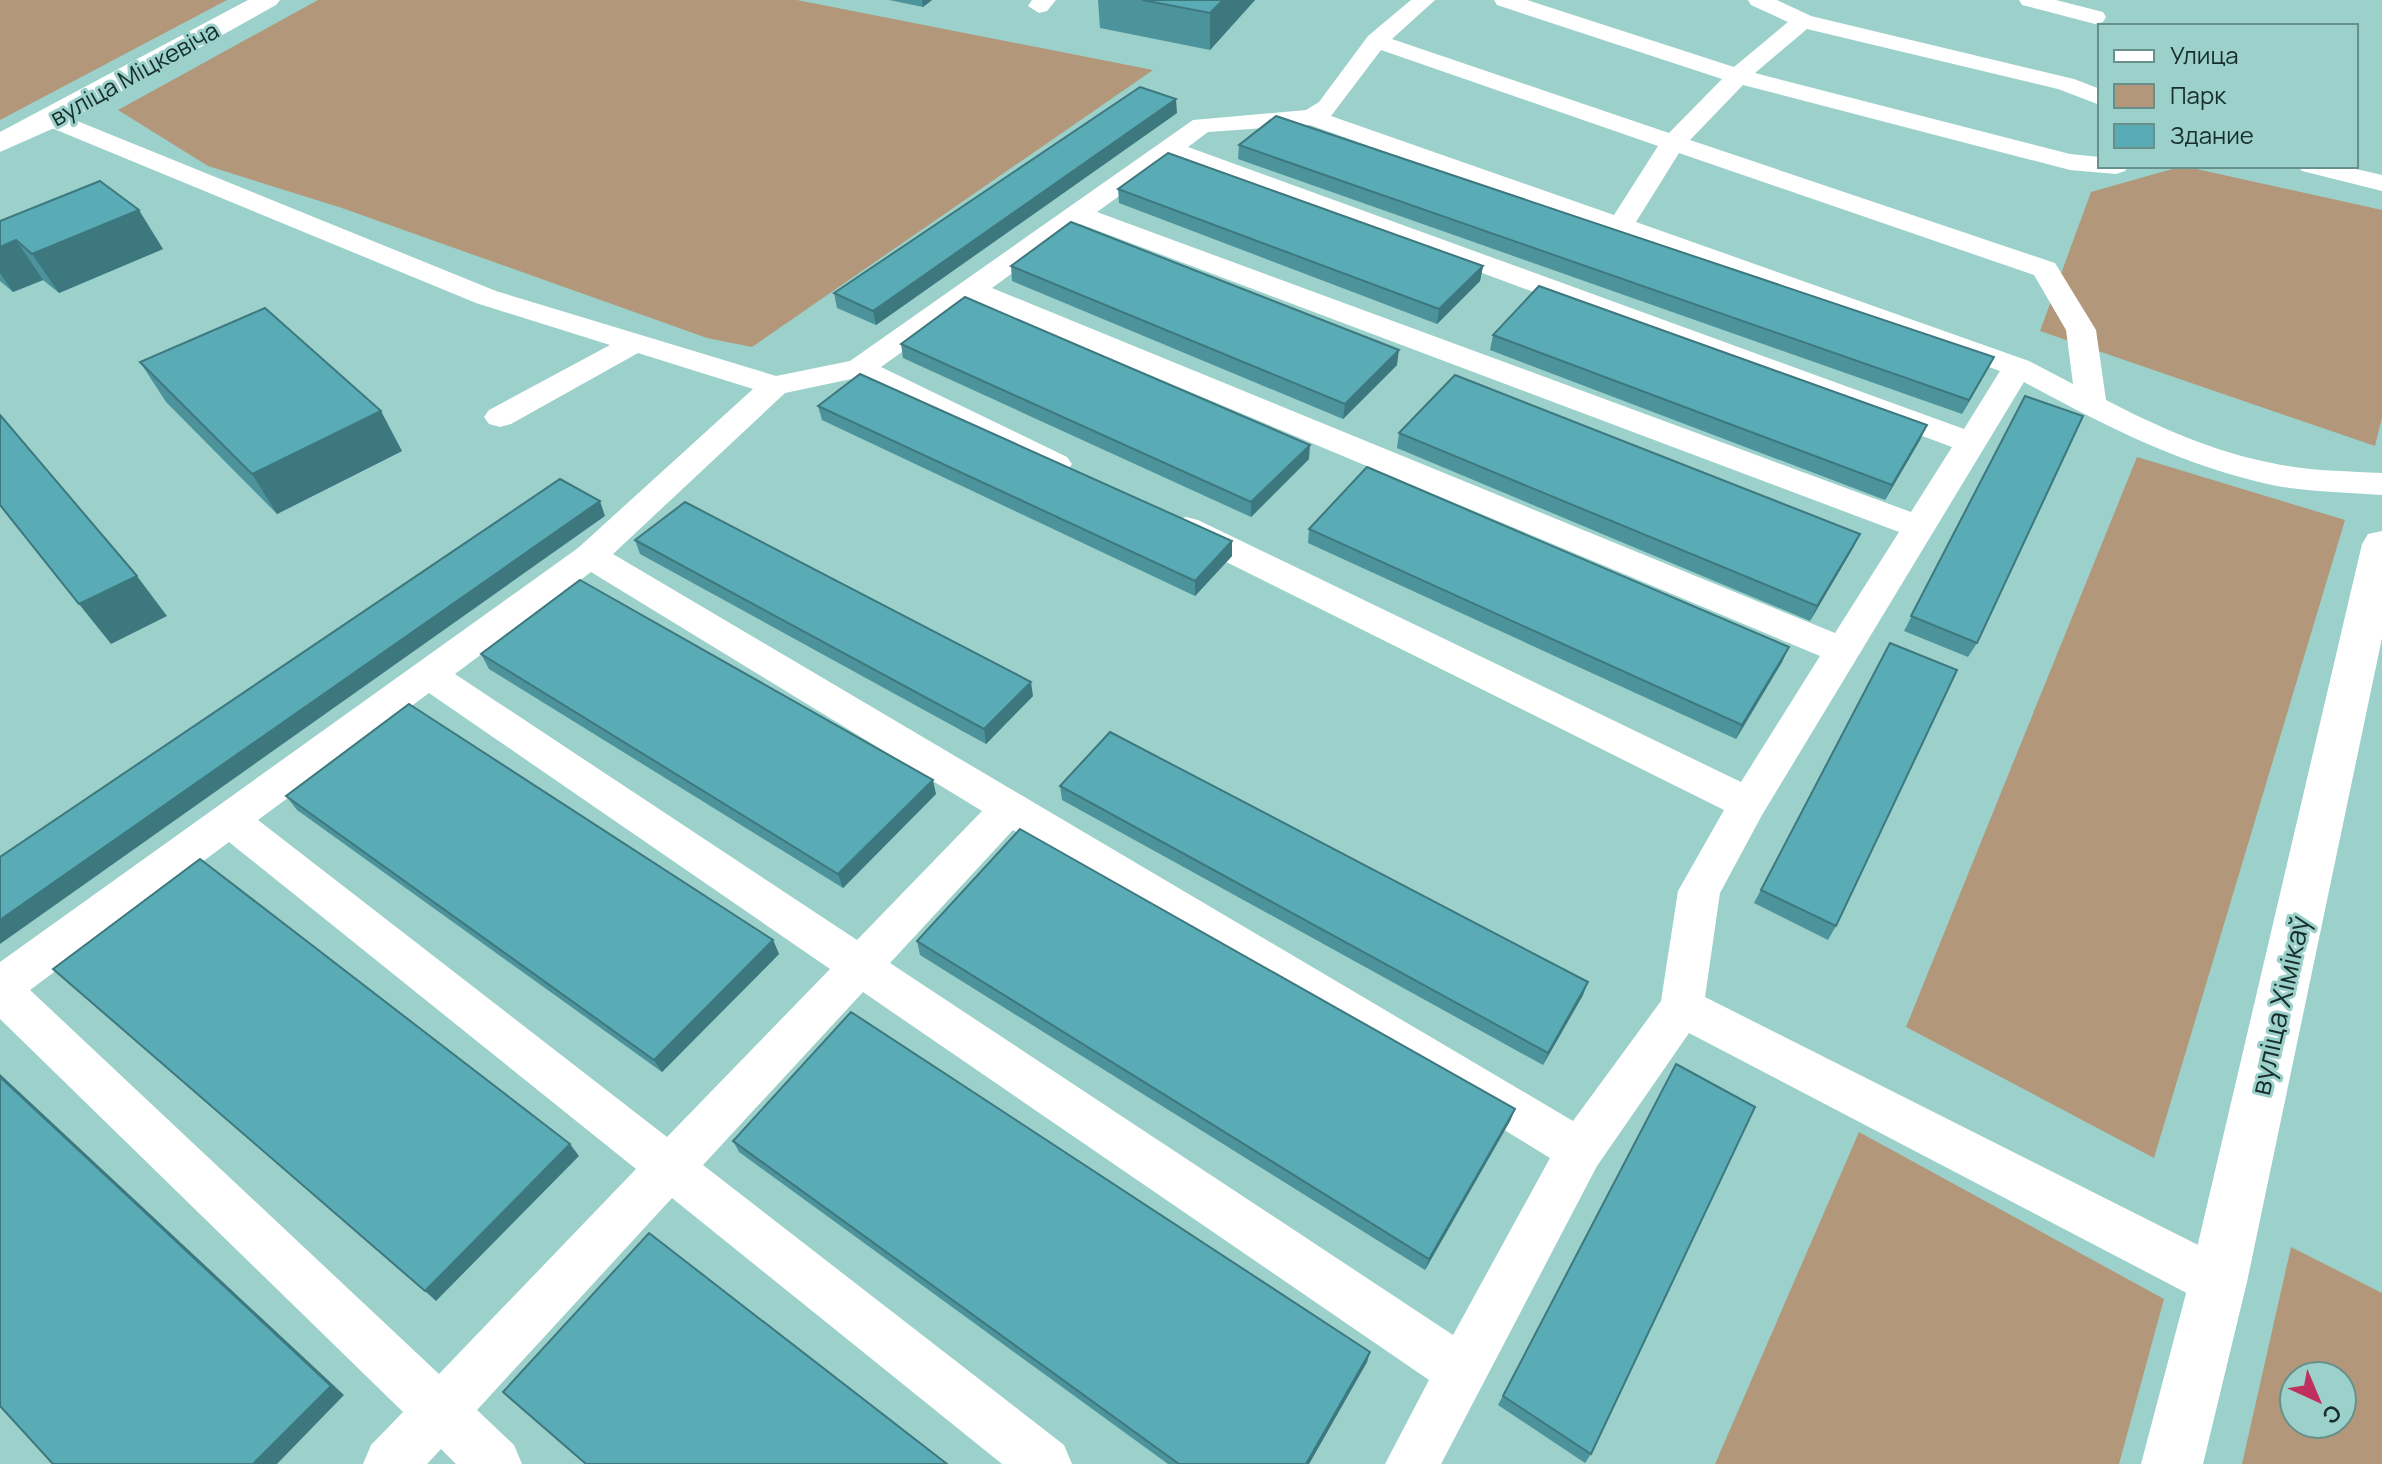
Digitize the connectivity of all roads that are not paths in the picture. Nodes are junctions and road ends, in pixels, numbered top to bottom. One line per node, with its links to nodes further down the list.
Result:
1 (267, 0): 12 (street, вуліца Міцкевіча)
2 (1424, 0): 8 (lane)
3 (1505, 0): 9 (lane)
4 (1759, 0): 7 (lane)
5 (2030, 0): 6 (lane)
6 (2095, 17)
7 (1803, 21): 9 (lane); 10 (lane)
8 (1376, 41): 11 (lane); 14 (lane)
9 (1738, 76): 14 (lane); 16 (lane)
10 (2098, 97)
11 (1312, 117): 15 (lane); 20 (lane)
12 (51, 119): 13 (street, вуліца Міцкевіча); 22 (lane)
13 (0, 143)
14 (1672, 144): 20 (lane); 26 (lane)
15 (1167, 148): 19 (lane); 28 (lane)
16 (2098, 164)
17 (2319, 168): 18 (lane)
18 (2382, 183)
19 (1076, 213): 21 (lane); 32 (lane)
20 (1620, 226): 23 (lane)
21 (970, 289): 24 (lane); 35 (lane)
22 (635, 343): 25 (lane); 27 (lane)
23 (2018, 367): 26 (lane); 28 (lane)
24 (860, 368): 25 (lane); 29 (lane)
25 (775, 386): 34 (lane)
26 (2091, 407): 30 (lane)
27 (500, 417)
28 (1972, 443): 32 (lane)
29 (1089, 480)
30 (2382, 484)
31 (1161, 516): 37 (lane)
32 (1919, 527): 35 (lane)
33 (2382, 544): 45 (street, вуліца Хімікаў)
34 (590, 556): 36 (lane); 38 (lane)
35 (1843, 651): 37 (lane)
36 (429, 675): 39 (lane); 40 (lane)
37 (1748, 804): 42 (lane)
38 (1009, 808): 40 (lane); 43 (lane)
39 (230, 820): 41 (lane); 44 (lane)
40 (860, 965): 44 (lane); 46 (lane)
41 (0, 988): 47 (lane)
42 (1682, 1007): 43 (lane); 45 (lane)
43 (1580, 1150): 46 (lane)
44 (669, 1167): 47 (lane); 50 (lane)
45 (2218, 1282): 52 (street, вуліца Хімікаў)
46 (1461, 1371): 51 (lane)
47 (440, 1411): 48 (lane); 49 (lane)
48 (390, 1464)
49 (495, 1464)
50 (1045, 1464)
51 (1412, 1464)
52 (2172, 1464)

